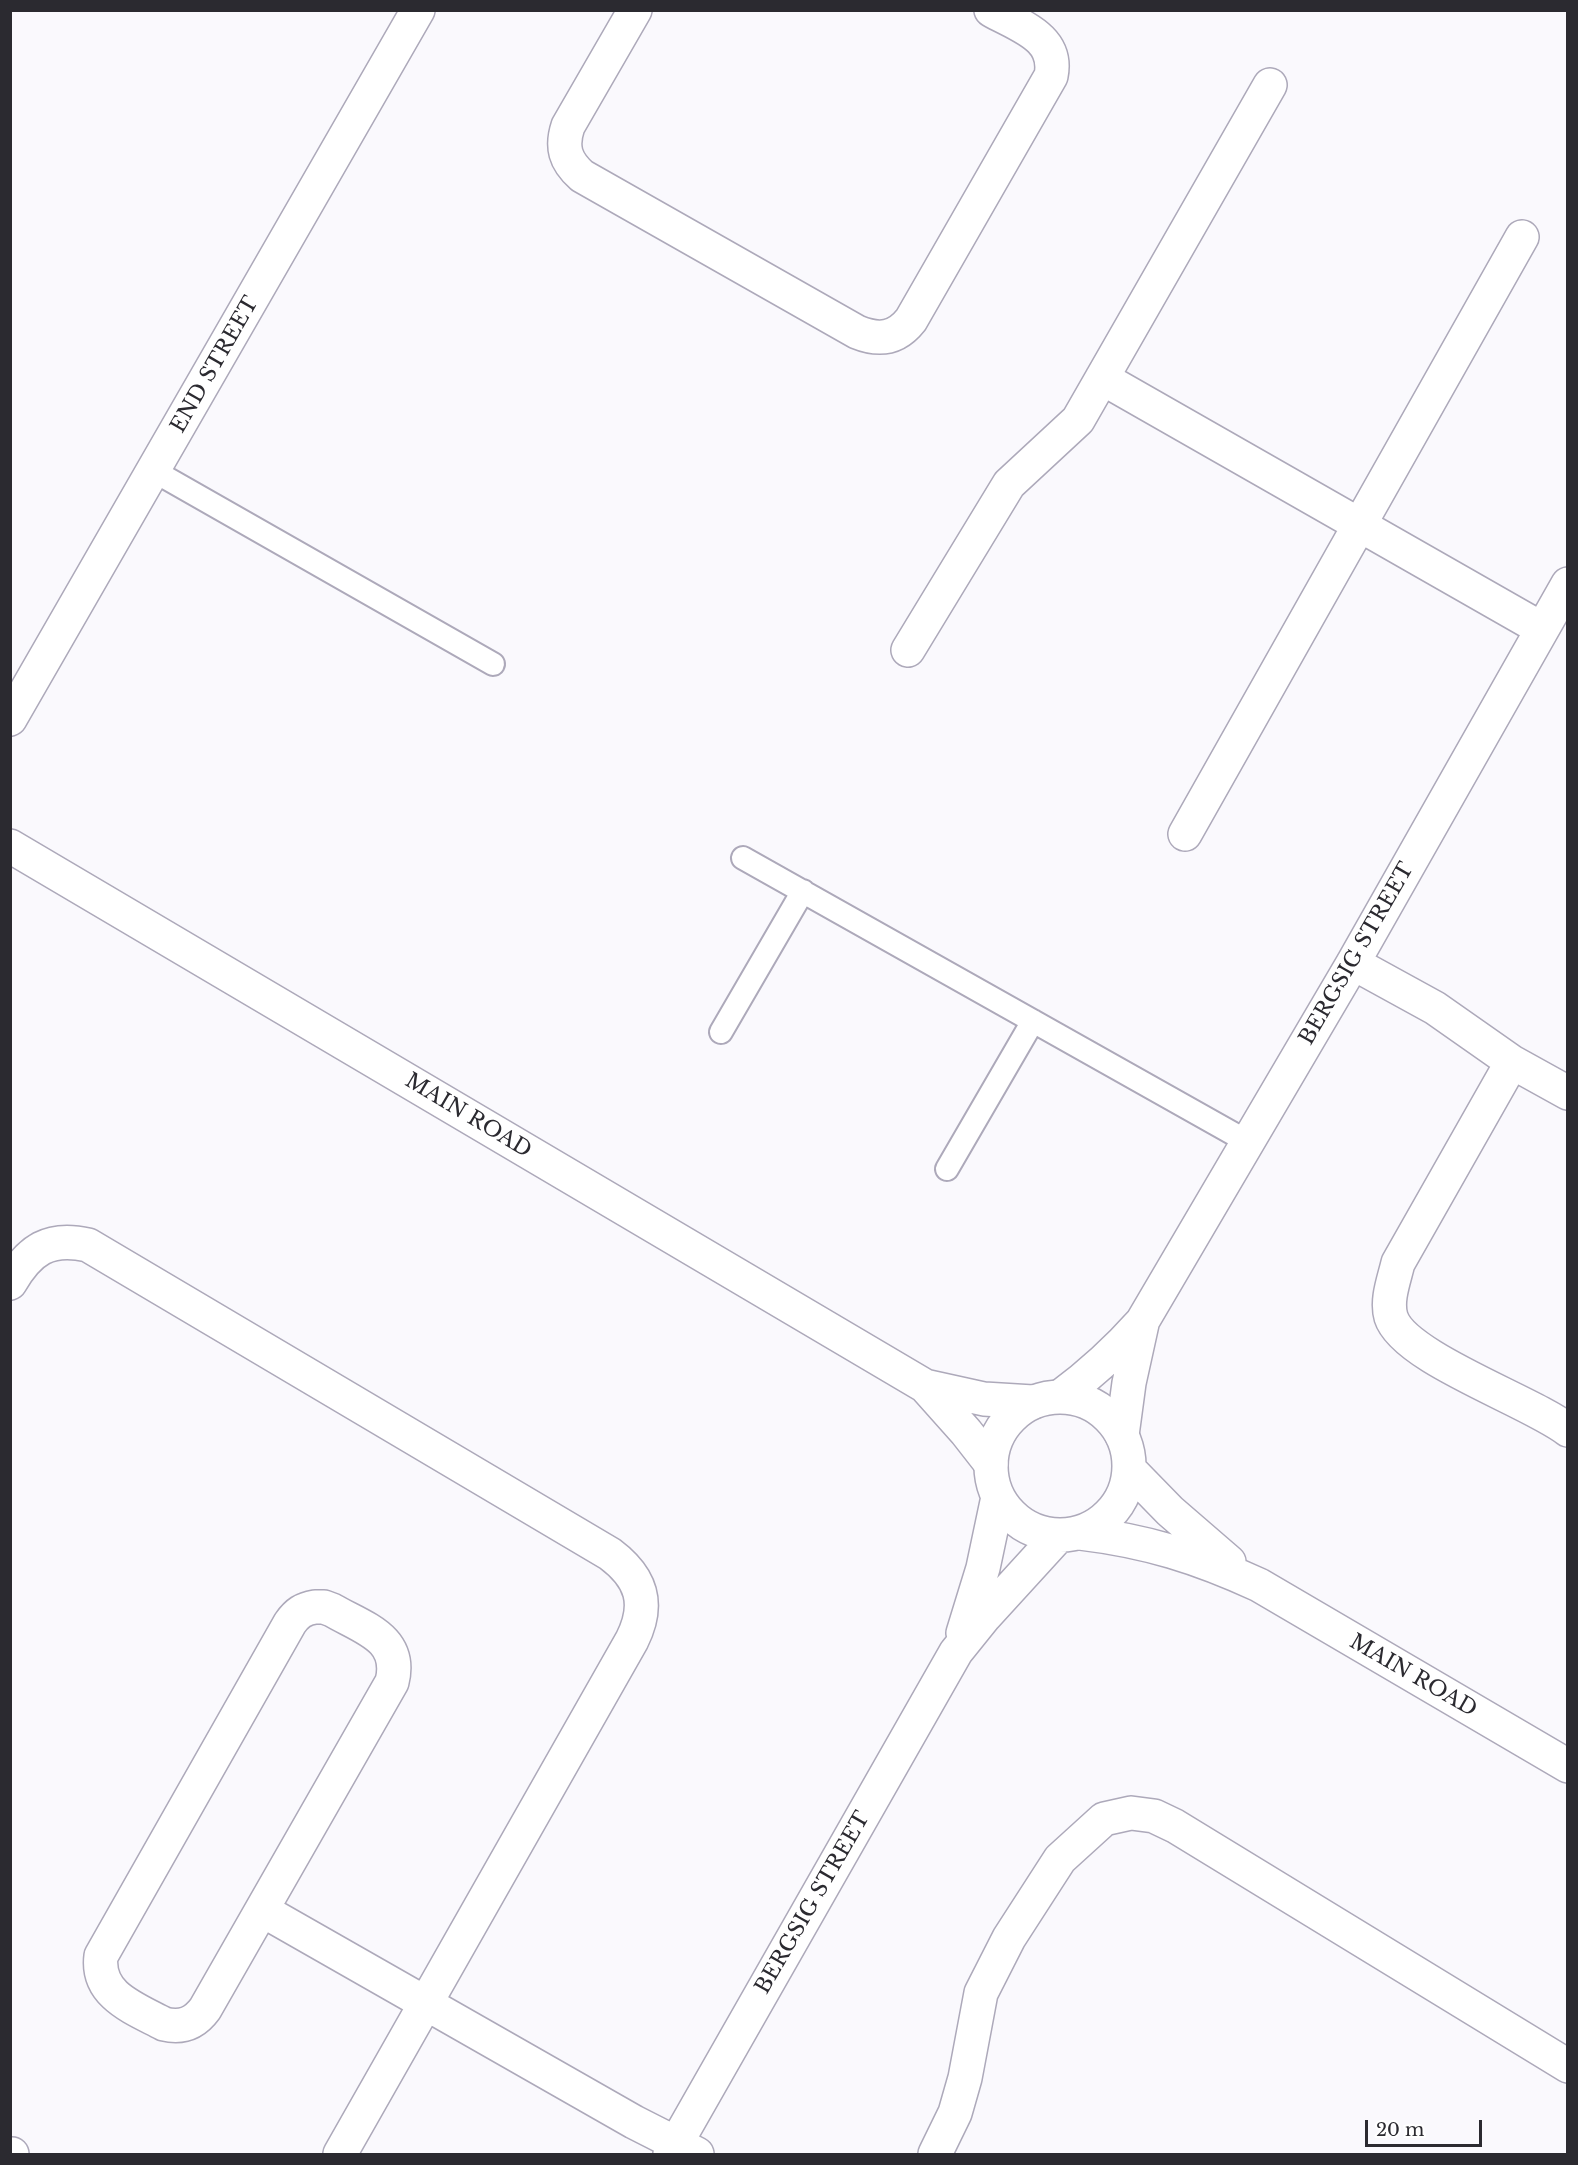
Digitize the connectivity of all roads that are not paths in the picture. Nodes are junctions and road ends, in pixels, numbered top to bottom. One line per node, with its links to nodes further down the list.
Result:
1 (418, 10): 7 (street, END STREET)
2 (635, 10): 3 (street)
3 (992, 10)
4 (1270, 85): 6 (street)
5 (1522, 237): 8 (street)
6 (1102, 378): 8 (street); 11 (street)
7 (154, 471): 12 (lane); 13 (street, END STREET)
8 (1359, 525): 10 (street); 14 (street)
9 (1568, 584): 10 (street, BERGSIG STREET)
10 (1542, 629): 18 (street, BERGSIG STREET)
11 (908, 650)
12 (493, 664)
13 (10, 719)
14 (1185, 834)
15 (10, 846): 27 (street, MAIN ROAD)
16 (743, 858): 17 (lane)
17 (803, 891): 19 (lane); 20 (lane)
18 (1353, 963): 21 (street); 23 (street, BERGSIG STREET)
19 (1033, 1021): 23 (lane); 24 (lane)
20 (722, 1032)
21 (1512, 1062): 22 (street); 29 (street)
22 (1568, 1094)
23 (1248, 1142): 26 (street, BERGSIG STREET)
24 (947, 1169)
25 (10, 1283): 39 (street)
26 (1142, 1323): 28 (street, BERGSIG STREET); 30 (street, BERGSIG STREET)
27 (925, 1386): 28 (street, MAIN ROAD); 31 (street, MAIN ROAD)
28 (1047, 1399): 30 (street); 31 (street)
29 (1568, 1430)
30 (1122, 1435): 32 (street)
31 (990, 1464): 33 (street)
32 (1130, 1469): 34 (street); 35 (street, MAIN ROAD)
33 (998, 1497): 34 (street); 36 (street, BERGSIG STREET)
34 (1069, 1534): 35 (street, MAIN ROAD); 36 (street, BERGSIG STREET)
35 (1259, 1585): 37 (street, MAIN ROAD)
36 (956, 1652): 41 (street, BERGSIG STREET)
37 (1568, 1766)
38 (262, 1910): 38 (street); 39 (street)
39 (426, 2004): 41 (street); 42 (street)
40 (1568, 2066): 43 (street)
41 (681, 2150)
42 (340, 2154)
43 (935, 2154)

